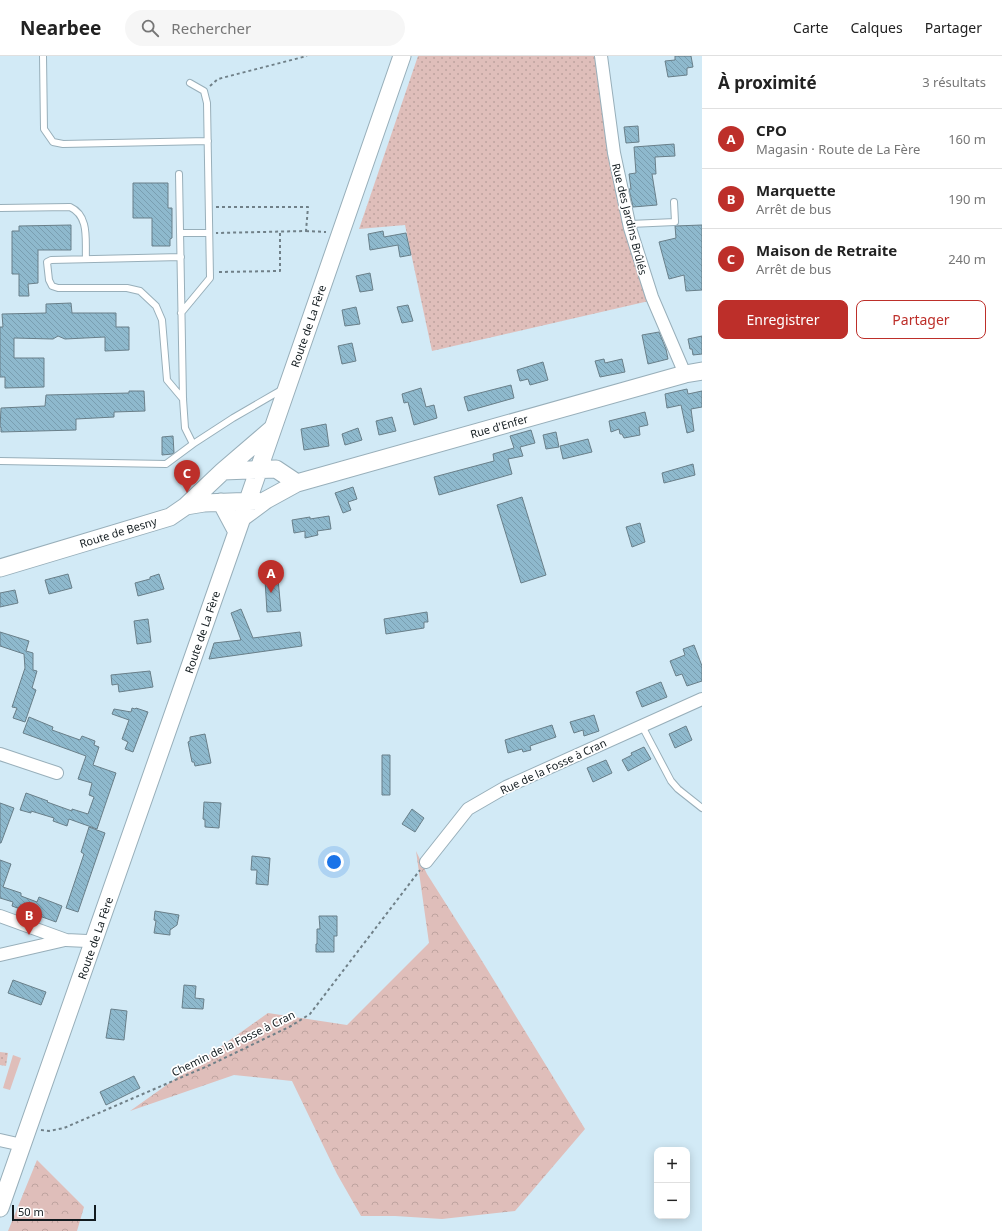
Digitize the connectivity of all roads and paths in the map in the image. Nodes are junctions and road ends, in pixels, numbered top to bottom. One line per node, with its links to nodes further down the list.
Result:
1 (43, 56): 7 (lane)
2 (307, 56): 6 (path)
3 (402, 56): 17 (main road, Route de La Fère)
4 (601, 56): 12 (street, Rue des Jardins Brûlés)
5 (190, 83): 6 (lane)
6 (204, 91): 7 (lane)
7 (208, 141): 10 (lane)
8 (179, 174): 15 (lane)
9 (674, 202): 12 (lane)
10 (209, 207): 13 (path); 16 (lane)
11 (0, 208): 19 (lane)
12 (630, 224): 23 (street, Rue des Jardins Brûlés)
13 (306, 231): 14 (path); 17 (path)
14 (280, 232): 16 (path); 20 (path)
15 (180, 233): 16 (lane); 18 (lane)
16 (209, 233): 20 (lane)
17 (341, 233): 24 (main road, Route de La Fère)
18 (181, 257): 19 (lane); 21 (lane)
19 (86, 259): 25 (lane)
20 (210, 272): 21 (lane)
21 (182, 313): 25 (lane)
22 (702, 371): 23 (main road, Rue d'Enfer)
23 (685, 374): 33 (main road, Rue d'Enfer)
24 (288, 387): 26 (main road, Route de La Fère); 27 (lane)
25 (183, 399): 27 (lane)
26 (274, 428): 28 (main road, Route de La Fère); 32 (main road, Route de Besny)
27 (193, 444): 29 (lane)
28 (266, 448): 30 (main road); 31 (main road, Route de La Fère)
29 (0, 461)
30 (276, 469): 31 (main road); 33 (main road)
31 (259, 470): 32 (main road); 35 (main road, Route de La Fère)
32 (223, 471): 37 (main road, Route de Besny)
33 (297, 483): 34 (main road, Rue d'Enfer)
34 (266, 500): 35 (main road); 38 (main road, Rue d'Enfer)
35 (248, 501): 36 (main road); 38 (main road, Route de La Fère)
36 (221, 502): 37 (main road); 38 (main road)
37 (186, 506): 39 (main road, Route de Besny)
38 (240, 525): 48 (main road, Route de La Fère)
39 (0, 568)
40 (702, 699): 41 (street, Rue de la Fosse à Cran)
41 (642, 726): 44 (lane); 45 (street, Rue de la Fosse à Cran)
42 (0, 754): 43 (street)
43 (57, 773)
44 (702, 808)
45 (426, 862): 50 (path, Chemin de la Fosse à Cran)
46 (0, 916): 47 (street)
47 (66, 940): 48 (street); 49 (street)
48 (93, 943): 50 (main road, Route de La Fère)
49 (0, 955)
50 (28, 1127): 52 (main road, Route de La Fère)
51 (0, 1140): 52 (street)
52 (22, 1145): 53 (main road, Route de La Fère)
53 (0, 1208)

